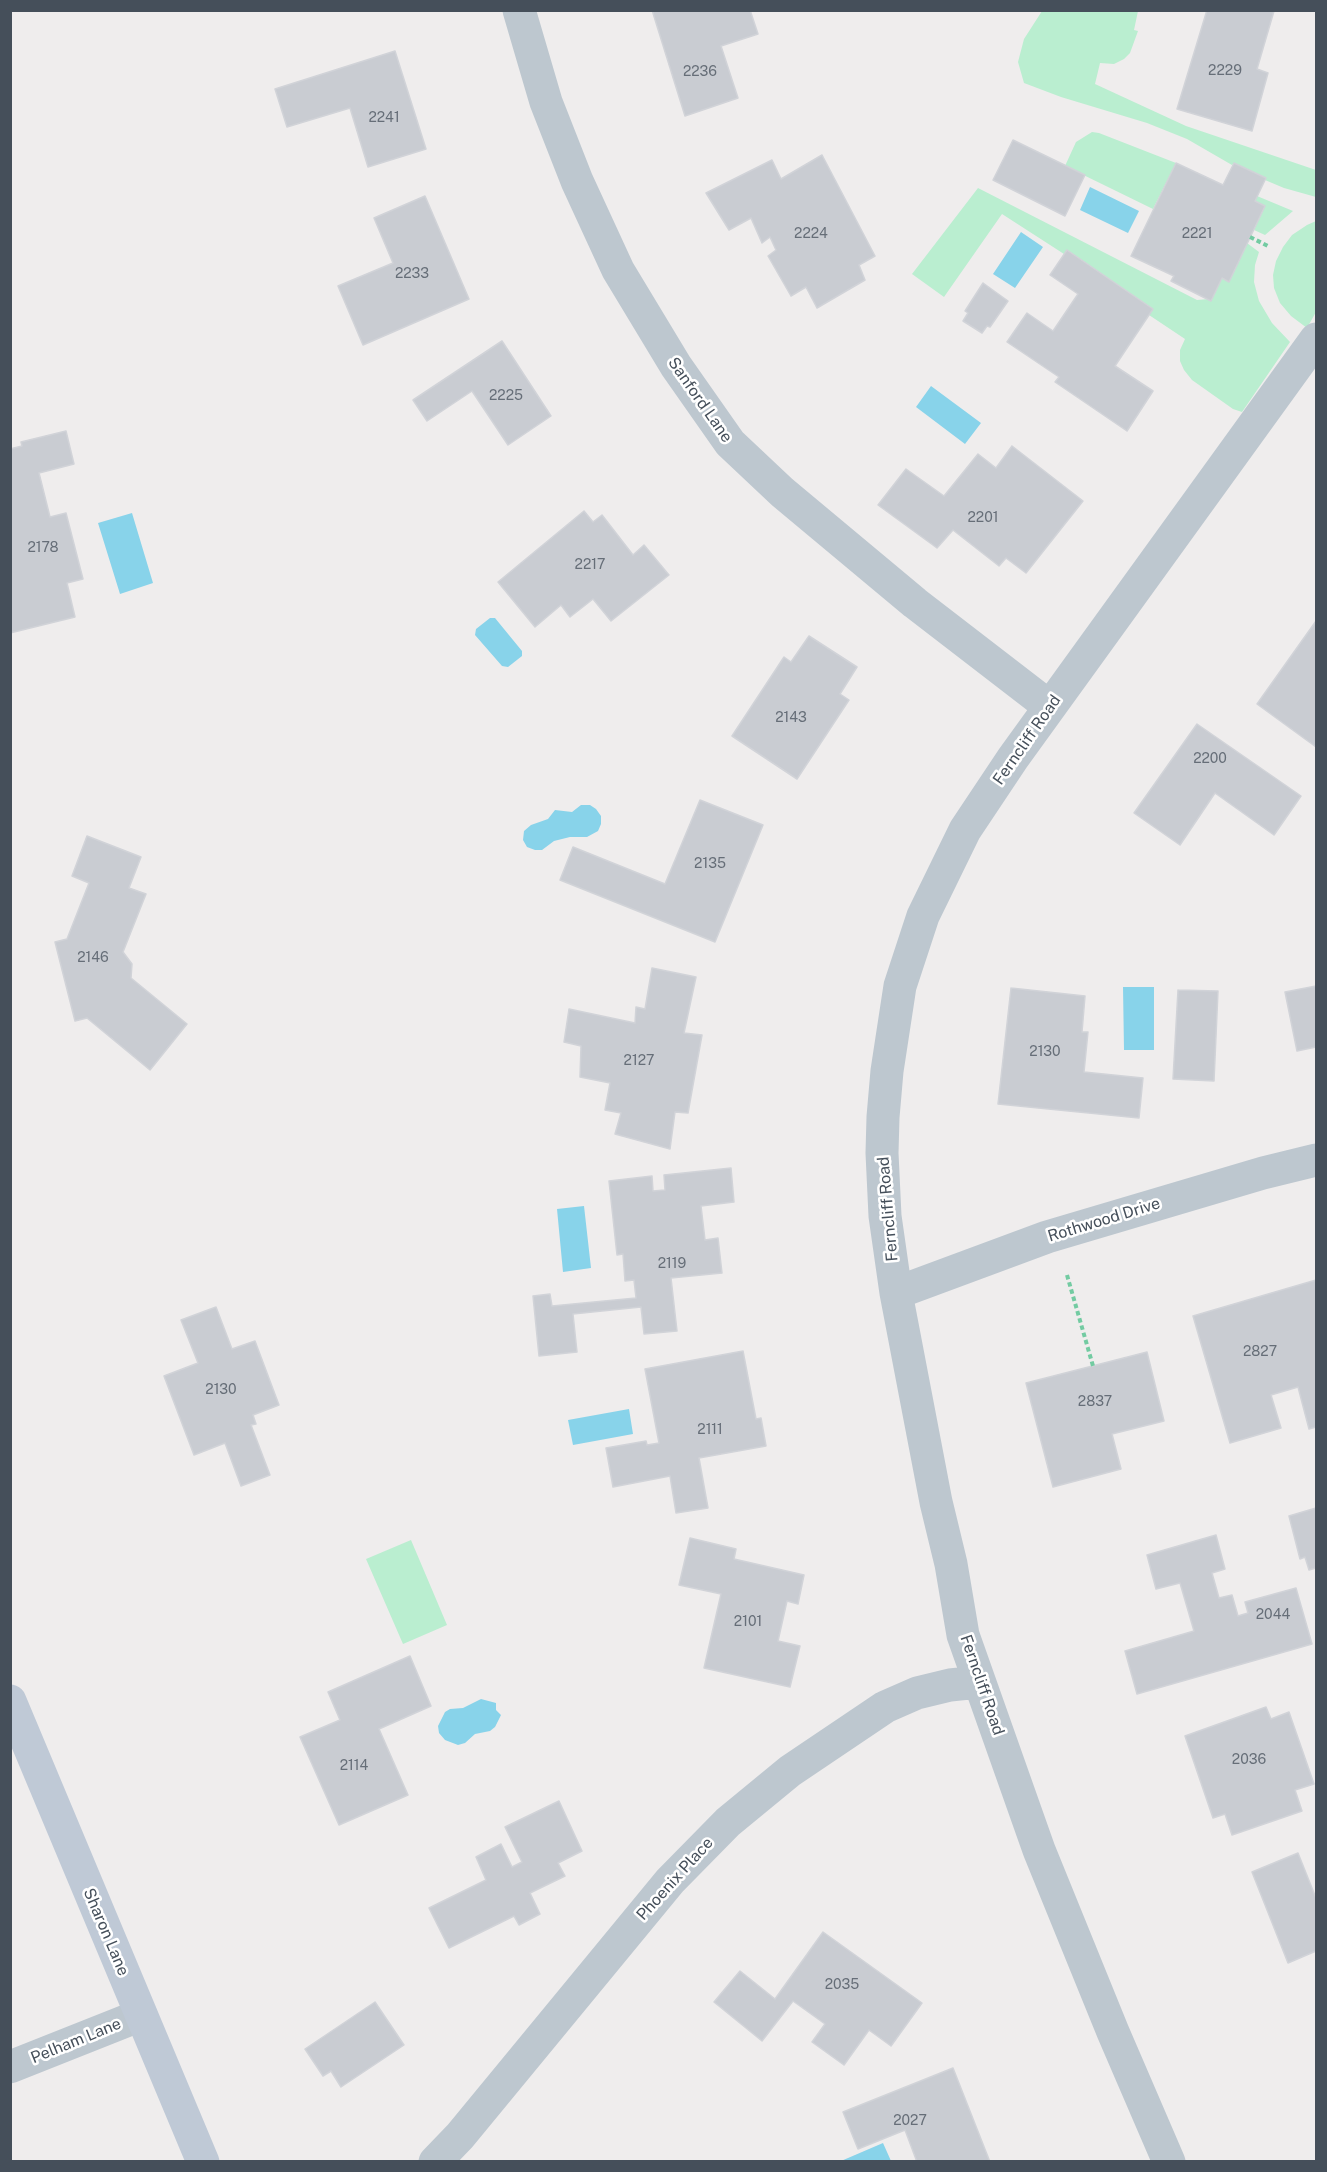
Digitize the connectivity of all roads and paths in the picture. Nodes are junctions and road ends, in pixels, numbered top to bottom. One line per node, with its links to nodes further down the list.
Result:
1 (519, 10): 5 (street, Sanford Lane)
2 (1250, 237): 3 (path)
3 (1270, 247)
4 (1317, 339): 5 (street, Ferncliff Road)
5 (1050, 707): 8 (street, Ferncliff Road)
6 (1317, 1160): 8 (street, Rothwood Drive)
7 (1067, 1275): 9 (path)
8 (896, 1293): 10 (street, Ferncliff Road)
9 (1093, 1366)
10 (980, 1682): 15 (street, Phoenix Place); 16 (street, Ferncliff Road)
11 (10, 1701): 12 (main road, Sharon Lane)
12 (141, 2015): 13 (street, Pelham Lane); 14 (main road, Sharon Lane)
13 (10, 2067)
14 (203, 2162)
15 (435, 2162)
16 (1169, 2162)

